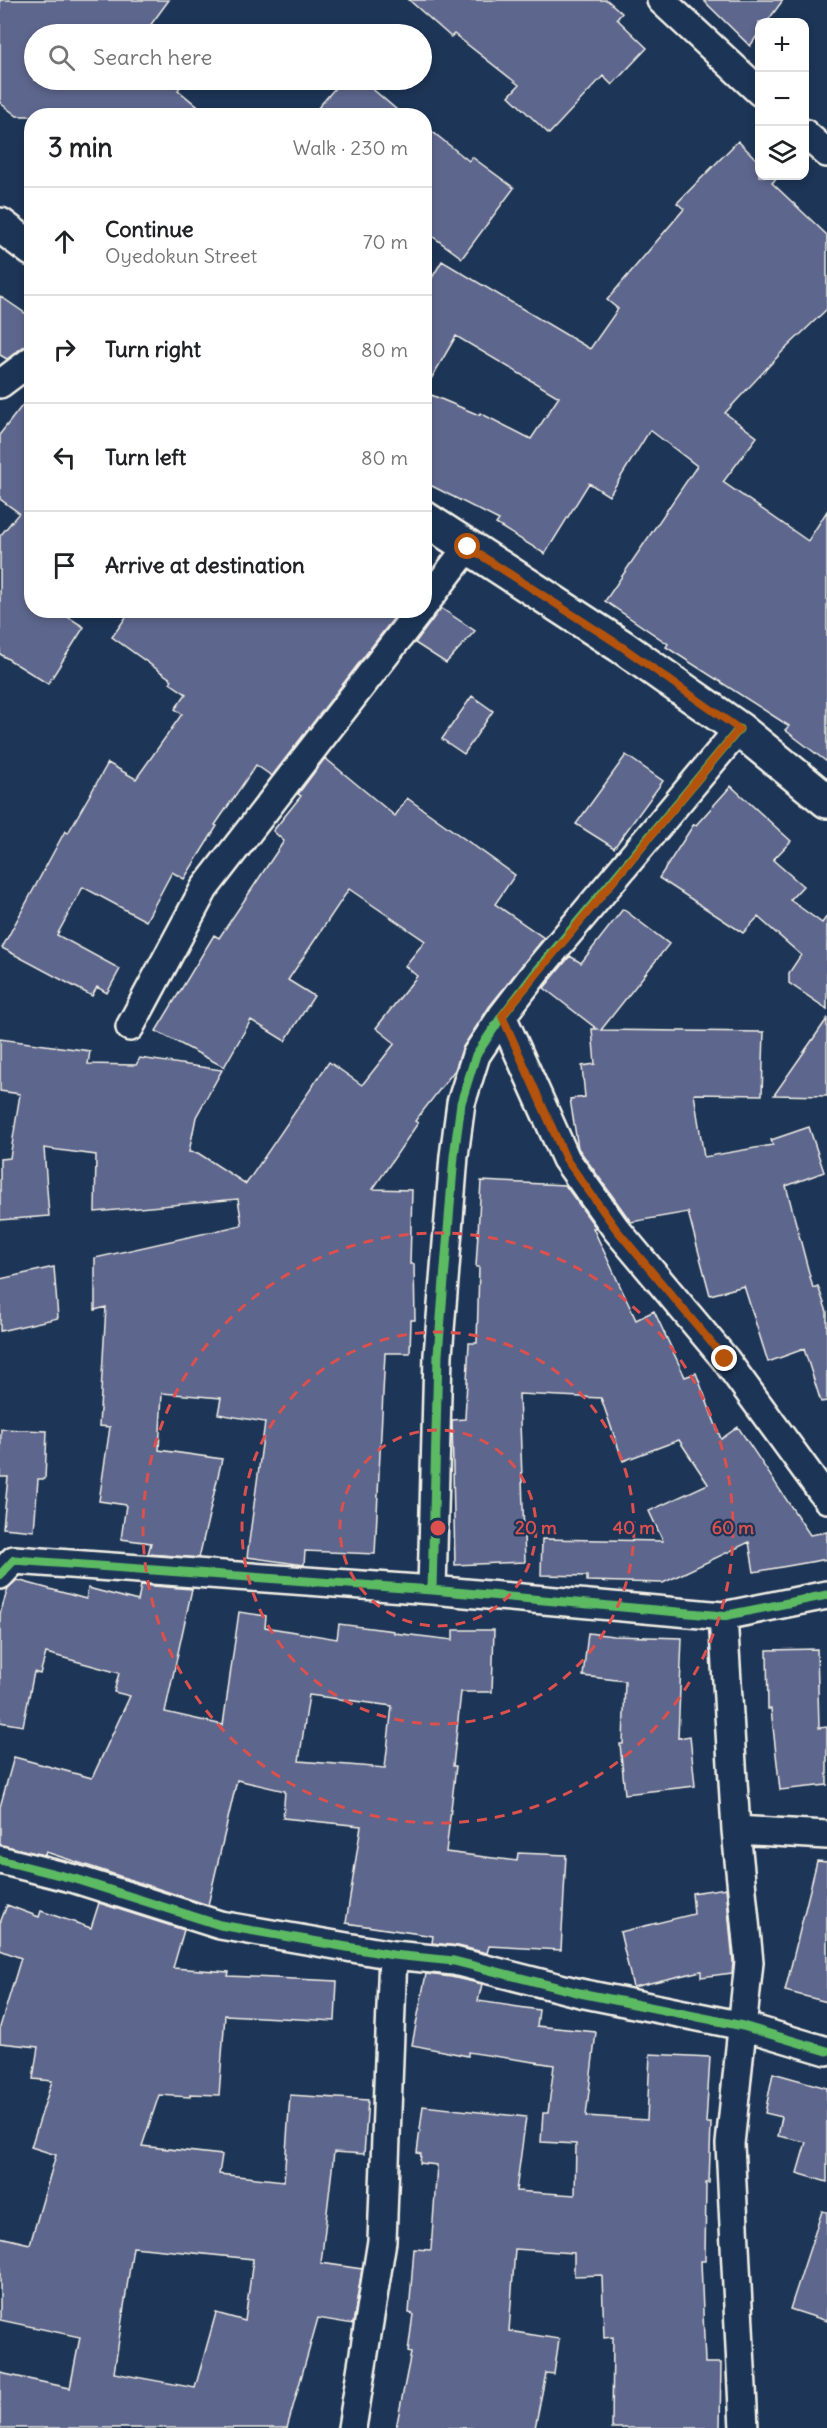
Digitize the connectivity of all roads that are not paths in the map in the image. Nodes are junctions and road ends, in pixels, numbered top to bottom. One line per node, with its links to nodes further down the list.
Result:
1 (661, 0): 2 (street)
2 (755, 88)
3 (809, 137): 4 (street)
4 (827, 153)
5 (0, 225): 6 (street)
6 (24, 243)
7 (24, 366): 8 (street)
8 (0, 384)
9 (432, 523): 10 (street)
10 (468, 547): 11 (street); 13 (street)
11 (432, 594)
12 (414, 618): 16 (street)
13 (739, 729): 14 (street); 15 (street)
14 (827, 801)
15 (502, 1016): 17 (street); 19 (street)
16 (130, 1027)
17 (827, 1499)
18 (0, 1575): 19 (street)
19 (432, 1590): 21 (street)
20 (827, 1595): 21 (street)
21 (723, 1616): 22 (street)
22 (736, 1830): 23 (street); 26 (street)
23 (827, 1835)
24 (0, 1860): 25 (street)
25 (393, 1955): 26 (street); 28 (street)
26 (744, 2026): 27 (street); 29 (street)
27 (827, 2051)
28 (352, 2428)
29 (744, 2428)

